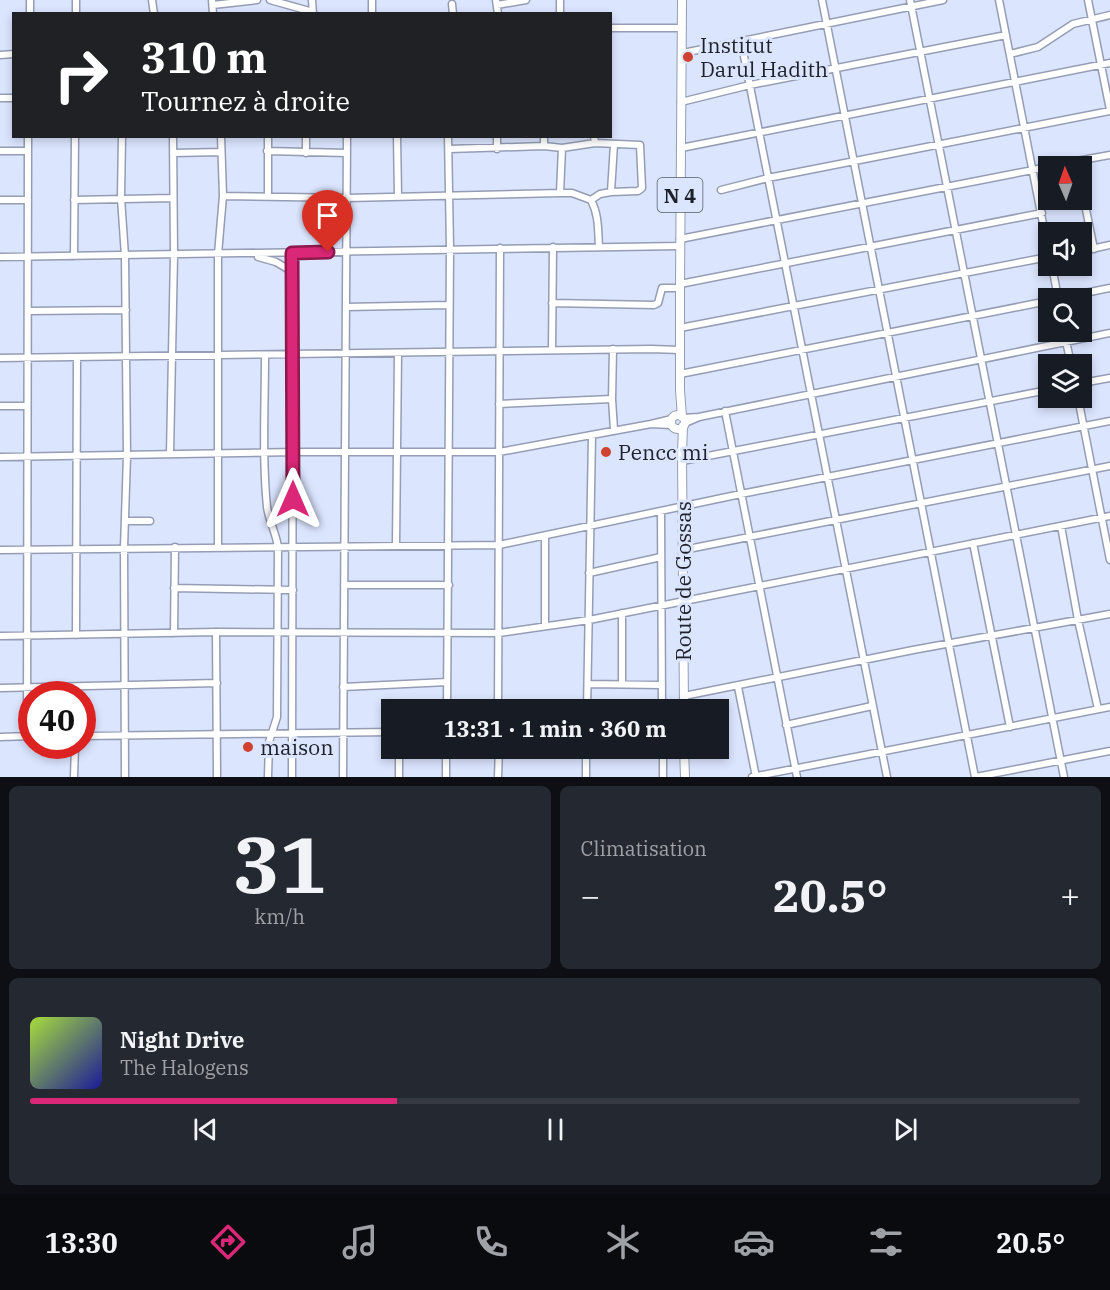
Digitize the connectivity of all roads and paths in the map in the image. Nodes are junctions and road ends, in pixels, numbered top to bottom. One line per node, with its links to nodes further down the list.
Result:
1 (257, 0): 10 (street)
2 (270, 0): 13 (street)
3 (526, 0): 9 (street)
4 (684, 0): 19 (main road, N 4)
5 (822, 0): 17 (street)
6 (943, 0): 11 (street)
7 (999, 0): 20 (street)
8 (1088, 0): 16 (street)
9 (496, 2)
10 (212, 3)
11 (911, 3): 17 (street); 23 (street)
12 (452, 4): 14 (street)
13 (310, 12)
14 (453, 12)
15 (1110, 15): 16 (street)
16 (1091, 19): 24 (street); 26 (street)
17 (826, 24): 21 (street); 27 (street)
18 (612, 28): 19 (street)
19 (682, 28): 22 (main road, N 4)
20 (1006, 35): 23 (street); 24 (street)
21 (741, 41): 22 (street); 29 (street)
22 (682, 52): 31 (main road, N 4)
23 (920, 52): 27 (street); 30 (street)
24 (1010, 54): 28 (street)
25 (1110, 63): 26 (street)
26 (1101, 65): 28 (street); 32 (street)
27 (835, 69): 29 (street); 33 (street)
28 (1016, 82): 30 (street); 34 (street)
29 (750, 85): 31 (street); 35 (street)
30 (930, 99): 33 (street); 50 (street)
31 (681, 102): 53 (main road, N 4)
32 (1110, 110): 34 (street)
33 (844, 116): 35 (street); 65 (street)
34 (1024, 128): 50 (street); 67 (street)
35 (759, 132): 53 (street); 68 (street)
36 (28, 138): 58 (street)
37 (75, 138): 82 (street)
38 (122, 138): 77 (street)
39 (173, 138): 60 (street)
40 (221, 138): 59 (street)
41 (267, 138): 56 (street)
42 (306, 138): 61 (street)
43 (347, 138): 62 (street)
44 (397, 138): 75 (street)
45 (448, 138): 54 (street)
46 (497, 138): 55 (street)
47 (544, 138): 51 (street)
48 (594, 140): 49 (street); 52 (street)
49 (614, 144): 71 (street); 71 (street)
50 (939, 144): 65 (street); 69 (street)
51 (544, 146): 52 (street); 55 (street)
52 (562, 148): 72 (street)
53 (681, 148): 90 (main road, N 4)
54 (449, 149): 55 (street); 76 (street)
55 (497, 149)
56 (267, 151): 61 (street); 74 (street)
57 (0, 152): 58 (street)
58 (28, 152): 81 (street)
59 (221, 152): 60 (street); 73 (street)
60 (173, 153): 78 (street)
61 (306, 153): 62 (street)
62 (347, 153): 79 (street)
63 (1110, 155): 64 (street)
64 (1092, 160)
65 (854, 161): 68 (street); 84 (street)
66 (1038, 169): 67 (street)
67 (1033, 170): 69 (street); 86 (street)
68 (768, 178): 70 (street); 87 (street)
69 (947, 187): 84 (street); 89 (street)
70 (721, 190)
71 (611, 192): 83 (street)
72 (560, 193): 76 (street); 83 (street)
73 (222, 196): 74 (street); 100 (street)
74 (268, 196): 79 (street)
75 (398, 196): 76 (street); 79 (street)
76 (449, 196): 94 (street)
77 (121, 198): 78 (street); 82 (street); 104 (street)
78 (172, 198): 102 (street)
79 (347, 198): 98 (street)
80 (0, 200): 81 (street)
81 (28, 200): 106 (street)
82 (74, 200): 103 (street)
83 (591, 200): 92 (street)
84 (862, 203): 87 (street); 93 (street)
85 (1086, 210): 97 (street)
86 (1042, 213): 88 (street); 89 (street)
87 (776, 220): 90 (street); 108 (street)
88 (1044, 222)
89 (956, 230): 93 (street); 110 (street)
90 (680, 242): 92 (street); 111 (main road, N 4)
91 (1110, 245): 97 (street)
92 (599, 247): 96 (street)
93 (870, 247): 108 (street); 113 (street)
94 (450, 248): 95 (street); 98 (street); 117 (street)
95 (500, 248): 96 (street); 132 (street)
96 (553, 248): 115 (street)
97 (1094, 249)
98 (346, 251): 99 (street); 119 (street)
99 (292, 253): 101 (street); 109 (street)
100 (218, 254): 101 (street); 102 (street); 138 (street)
101 (245, 254): 109 (street)
102 (174, 255): 104 (street); 140 (street)
103 (74, 256): 104 (street); 106 (street)
104 (125, 256): 120 (street)
105 (0, 257): 106 (street)
106 (27, 257): 121 (street)
107 (1038, 259): 110 (street)
108 (785, 264): 111 (street); 118 (street)
109 (292, 272): 135 (street)
110 (964, 274): 113 (street); 122 (street)
111 (680, 286): 115 (street); 123 (main road, N 4)
112 (1110, 288): 114 (street)
113 (879, 290): 118 (street); 124 (street)
114 (1092, 292)
115 (552, 303): 129 (street)
116 (1038, 303): 122 (street)
117 (449, 306): 119 (street); 134 (street)
118 (794, 306): 123 (street); 131 (street)
119 (346, 307): 136 (street)
120 (126, 310): 121 (street); 142 (street)
121 (28, 311): 144 (street)
122 (973, 316): 124 (street); 145 (street)
123 (680, 328): 130 (main road, N 4)
124 (888, 333): 131 (street); 147 (street)
125 (1110, 333): 126 (street)
126 (1092, 337)
127 (1067, 342): 137 (street); 145 (street)
128 (613, 349): 129 (street); 130 (street); 152 (street)
129 (552, 350): 132 (street)
130 (680, 350): 146 (main road, N 4)
131 (802, 350): 146 (street); 151 (street)
132 (500, 351): 134 (street); 154 (street)
133 (398, 352): 134 (street); 136 (street); 170 (street)
134 (448, 352): 171 (street)
135 (294, 354): 136 (street); 139 (street); 168 (street)
136 (345, 354): 169 (street)
137 (1069, 354)
138 (218, 355): 139 (street); 140 (street); 175 (street)
139 (266, 355): 173 (street)
140 (171, 356): 142 (street); 174 (street)
141 (77, 357): 142 (street); 144 (street); 176 (street)
142 (126, 357): 177 (street)
143 (0, 358): 144 (street)
144 (27, 358): 156 (street)
145 (981, 360): 147 (street); 153 (street)
146 (680, 374): 160 (main road, N 4)
147 (896, 377): 151 (street); 159 (street)
148 (1110, 378): 149 (street)
149 (1092, 381)
150 (1038, 392): 153 (street)
151 (811, 394): 158 (street); 164 (street)
152 (612, 399): 154 (street); 163 (street)
153 (989, 401): 159 (street); 166 (street)
154 (500, 404): 172 (street)
155 (0, 406): 156 (street)
156 (27, 406): 179 (street)
157 (1080, 408): 162 (street)
158 (725, 411): 160 (street); 167 (street)
159 (904, 418): 164 (street); 181 (street)
160 (678, 421): 163 (street); 180 (main road, N 4)
161 (1110, 422): 162 (street)
162 (1084, 427): 166 (street); 183 (street)
163 (614, 430): 165 (street)
164 (819, 435): 167 (street); 184 (street)
165 (592, 436): 172 (street); 196 (street)
166 (998, 443): 181 (street); 185 (street)
167 (733, 451): 180 (street); 186 (street)
168 (294, 452): 169 (street); 173 (street); 204 (street)
169 (345, 452): 170 (street); 205 (street)
170 (396, 452): 171 (street); 201 (street)
171 (449, 452): 172 (street); 202 (street)
172 (500, 452): 203 (street)
173 (264, 453): 175 (street); 208 (street)
174 (170, 454): 175 (street); 177 (street)
175 (218, 454): 207 (street)
176 (77, 456): 177 (street); 179 (street); 211 (street)
177 (127, 456): 193 (street)
178 (0, 457): 179 (street)
179 (27, 457): 210 (street)
180 (682, 457): 188 (main road, Route de Gossas / N 4)
181 (913, 460): 184 (street); 187 (street)
182 (1110, 466): 183 (street)
183 (1092, 469): 185 (street); 191 (street)
184 (827, 477): 186 (street); 192 (street)
185 (1006, 486): 187 (street); 197 (street)
186 (741, 494): 188 (street); 198 (street)
187 (921, 503): 192 (street); 214 (street)
188 (683, 507): 189 (street); 213 (main road, Route de Gossas / N 4)
189 (661, 511): 196 (street); 215 (street)
190 (1110, 516): 191 (street)
191 (1102, 518): 195 (street); 216 (street)
192 (836, 519): 198 (street); 217 (street)
193 (125, 521): 194 (street); 209 (street)
194 (150, 521)
195 (1061, 526): 197 (street); 230 (street)
196 (590, 527): 199 (street); 218 (street)
197 (1016, 534): 200 (street); 232 (street)
198 (749, 536): 213 (street); 221 (street)
199 (545, 537): 203 (street); 231 (street)
200 (973, 543): 214 (street); 244 (street)
201 (396, 544): 202 (street); 205 (street)
202 (449, 545): 203 (street); 220 (street)
203 (499, 545): 238 (street)
204 (293, 546): 205 (street); 208 (street); 224 (street)
205 (344, 546): 219 (street)
206 (175, 547): 207 (street); 209 (street); 222 (street)
207 (218, 547): 208 (street)
208 (278, 547): 223 (street)
209 (124, 548): 211 (street); 239 (street)
210 (27, 549): 211 (street); 212 (street); 243 (street)
211 (76, 549): 241 (street)
212 (0, 550)
213 (683, 550): 225 (main road, Route de Gossas / N 4)
214 (931, 551): 217 (street); 245 (street)
215 (661, 557): 218 (street); 226 (street)
216 (1110, 560)
217 (845, 568): 221 (street); 246 (street)
218 (590, 573): 229 (street)
219 (344, 585): 220 (street); 240 (street)
220 (449, 585): 237 (street)
221 (759, 585): 225 (street); 247 (street)
222 (174, 588): 223 (street); 234 (street)
223 (278, 588): 224 (street); 235 (street)
224 (293, 590): 236 (street)
225 (683, 601): 226 (street); 260 (main road, Route de Gossas / N 4)
226 (661, 605): 227 (street); 254 (street)
227 (622, 613): 229 (street); 252 (street)
228 (1110, 614): 230 (street)
229 (589, 620): 231 (street); 251 (street)
230 (1078, 620): 232 (street); 267 (street)
231 (545, 626): 238 (street)
232 (1034, 628): 244 (street); 268 (street)
233 (216, 632): 234 (street); 235 (street); 250 (street)
234 (174, 633): 239 (street)
235 (277, 633): 236 (street); 273 (street)
236 (293, 633): 240 (street); 274 (street)
237 (448, 633): 238 (street); 240 (street); 249 (street)
238 (499, 633): 262 (street)
239 (124, 634): 241 (street); 253 (street)
240 (344, 634): 257 (street)
241 (76, 635): 243 (street)
242 (0, 636): 243 (street)
243 (27, 636): 248 (street)
244 (992, 637): 245 (street); 270 (street)
245 (949, 645): 246 (street); 277 (street)
246 (864, 662): 247 (street); 265 (street)
247 (777, 678): 258 (street); 269 (street)
248 (27, 681)
249 (447, 682): 257 (street); 261 (street)
250 (217, 683): 253 (street); 276 (street)
251 (588, 684): 252 (street); 263 (street)
252 (622, 684): 254 (street)
253 (124, 685): 255 (street); 275 (street)
254 (662, 685): 264 (street)
255 (96, 686)
256 (18, 687): 259 (street)
257 (343, 687): 271 (street)
258 (738, 687): 260 (street); 304 (street)
259 (0, 688)
260 (684, 696)
261 (447, 699)
262 (498, 699)
263 (587, 699)
264 (662, 699)
265 (873, 706): 269 (street); 281 (street)
266 (1110, 707): 267 (street)
267 (1098, 709): 268 (street)
268 (1052, 719): 270 (street); 290 (street)
269 (786, 725): 291 (street)
270 (1010, 727): 277 (street)
271 (343, 732): 272 (street); 274 (street); 297 (street)
272 (381, 732)
273 (272, 733): 274 (street); 276 (street); 295 (street)
274 (292, 733): 296 (street)
275 (125, 735): 276 (street); 279 (street); 293 (street)
276 (218, 735): 294 (street)
277 (967, 735): 281 (street); 307 (street)
278 (18, 736): 280 (street)
279 (96, 736)
280 (0, 737)
281 (882, 751): 291 (street); 306 (street)
282 (1110, 751): 290 (street)
283 (75, 759): 292 (street)
284 (399, 759): 298 (street)
285 (446, 759): 299 (street)
286 (498, 759): 300 (street)
287 (586, 759): 301 (street)
288 (663, 759): 302 (street)
289 (684, 759): 303 (main road)
290 (1060, 760): 307 (street); 308 (street)
291 (795, 769): 304 (street); 305 (street)
292 (74, 777)
293 (125, 777)
294 (217, 777)
295 (268, 777)
296 (292, 777)
297 (343, 777)
298 (399, 777)
299 (446, 777)
300 (498, 777)
301 (586, 777)
302 (663, 777)
303 (685, 777)
304 (754, 777)
305 (797, 777)
306 (887, 777)
307 (976, 777)
308 (1064, 777)

